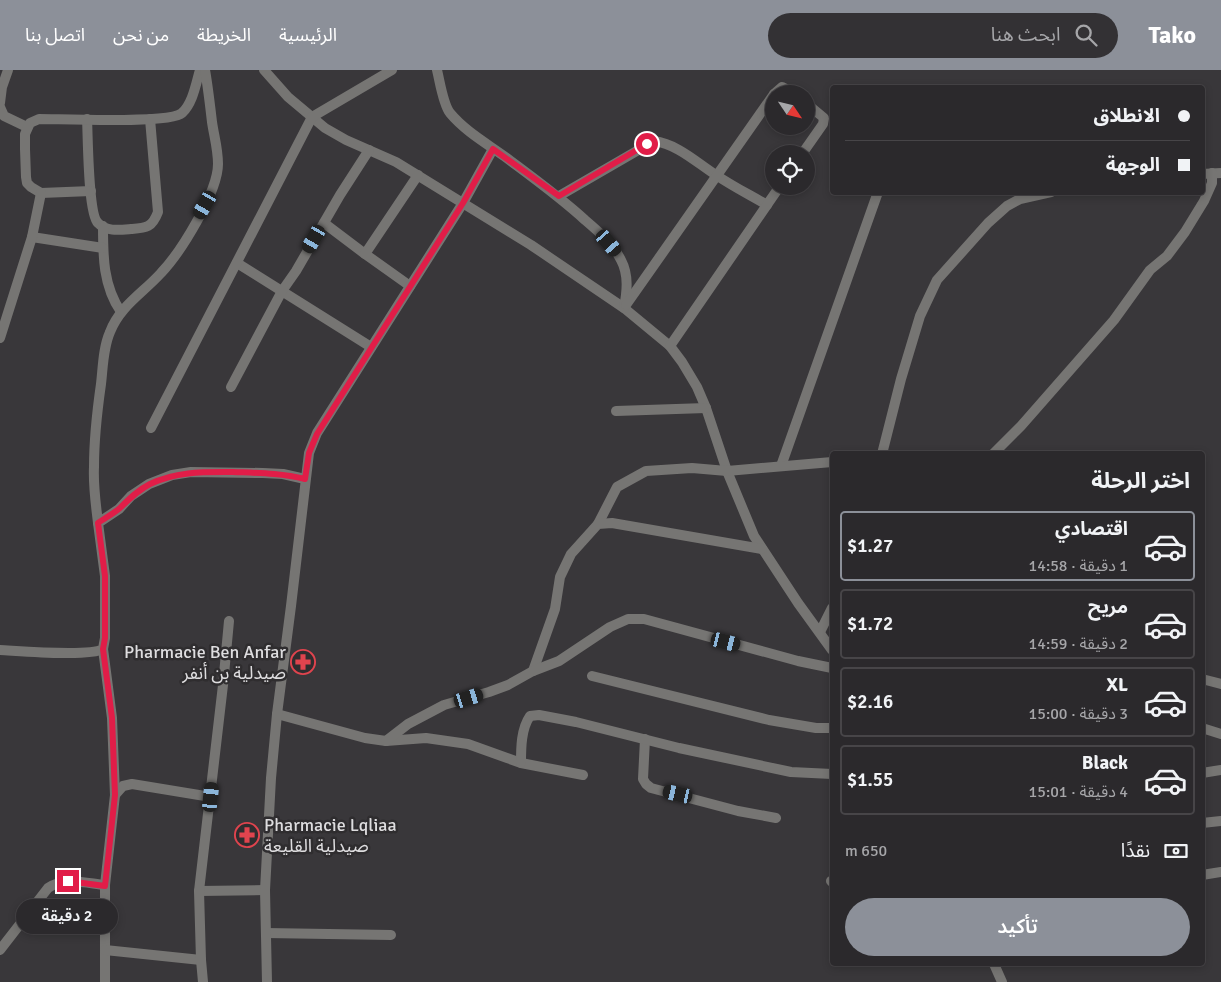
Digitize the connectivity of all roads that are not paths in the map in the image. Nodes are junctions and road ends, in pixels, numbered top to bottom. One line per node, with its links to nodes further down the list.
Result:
1 (8, 70): 7 (street)
2 (200, 70): 13 (street)
3 (206, 70): 38 (street)
4 (264, 70): 11 (street)
5 (392, 70): 11 (street)
6 (437, 70): 16 (street)
7 (0, 102)
8 (0, 107): 14 (street)
9 (765, 107): 20 (street)
10 (815, 110): 15 (street)
11 (312, 117): 17 (street); 34 (street)
12 (87, 119): 13 (street); 14 (street); 21 (street)
13 (150, 119): 30 (street)
14 (27, 127): 22 (street)
15 (808, 145)
16 (493, 149): 26 (street); 27 (street)
17 (369, 150): 19 (street); 29 (street)
18 (1212, 173): 47 (street)
19 (418, 175): 27 (street); 33 (street)
20 (717, 176): 26 (street); 28 (street); 37 (street)
21 (91, 190): 22 (street); 30 (street)
22 (41, 193): 31 (street)
23 (774, 195): 28 (street)
24 (877, 195): 49 (street)
25 (1038, 195): 46 (street)
26 (559, 196): 37 (street)
27 (463, 203): 35 (street); 37 (street)
28 (767, 205): 40 (street)
29 (324, 223): 33 (street); 36 (street)
30 (102, 226): 32 (street)
31 (32, 237): 32 (street); 39 (street)
32 (103, 248): 38 (street)
33 (365, 254): 35 (street)
34 (236, 263): 36 (street); 45 (street)
35 (410, 286): 41 (street)
36 (282, 291): 41 (street); 42 (street)
37 (624, 308): 40 (street)
38 (121, 312): 52 (street)
39 (0, 338)
40 (670, 346): 43 (street)
41 (371, 347): 51 (street)
42 (231, 387)
43 (706, 408): 44 (street); 50 (street)
44 (616, 411)
45 (151, 428)
46 (883, 451)
47 (996, 451)
48 (830, 462): 49 (street)
49 (781, 466): 50 (street)
50 (727, 471): 53 (street); 54 (street)
51 (305, 479): 52 (street); 66 (street)
52 (98, 523): 59 (street)
53 (598, 524): 54 (street); 62 (street)
54 (762, 549): 57 (street)
55 (830, 612): 57 (street)
56 (228, 622): 78 (street)
57 (820, 632): 58 (street)
58 (830, 647)
59 (103, 649): 60 (street); 77 (street)
60 (0, 650)
61 (830, 668): 62 (street)
62 (533, 671): 71 (street)
63 (592, 676): 67 (street)
64 (1205, 680): 65 (street)
65 (1221, 684)
66 (277, 714): 71 (street); 85 (street)
67 (830, 728)
68 (1205, 729): 69 (street)
69 (1221, 734)
70 (645, 738): 72 (street); 75 (street); 79 (street)
71 (386, 740): 72 (street)
72 (521, 763): 76 (street)
73 (1221, 770): 74 (street)
74 (1205, 773)
75 (830, 774)
76 (583, 776)
77 (115, 795): 78 (street); 84 (street)
78 (211, 797): 86 (street)
79 (776, 818)
80 (1221, 821): 81 (street)
81 (1205, 823)
82 (1221, 872): 83 (street)
83 (1205, 875)
84 (105, 886): 89 (street); 90 (street)
85 (264, 890): 86 (street); 87 (street)
86 (199, 891): 91 (street)
87 (266, 933): 88 (street); 95 (street)
88 (391, 935)
89 (0, 950)
90 (105, 950): 91 (street); 93 (street)
91 (201, 960): 94 (street)
92 (995, 966): 96 (street)
93 (105, 982)
94 (203, 982)
95 (267, 982)
96 (1002, 982)

